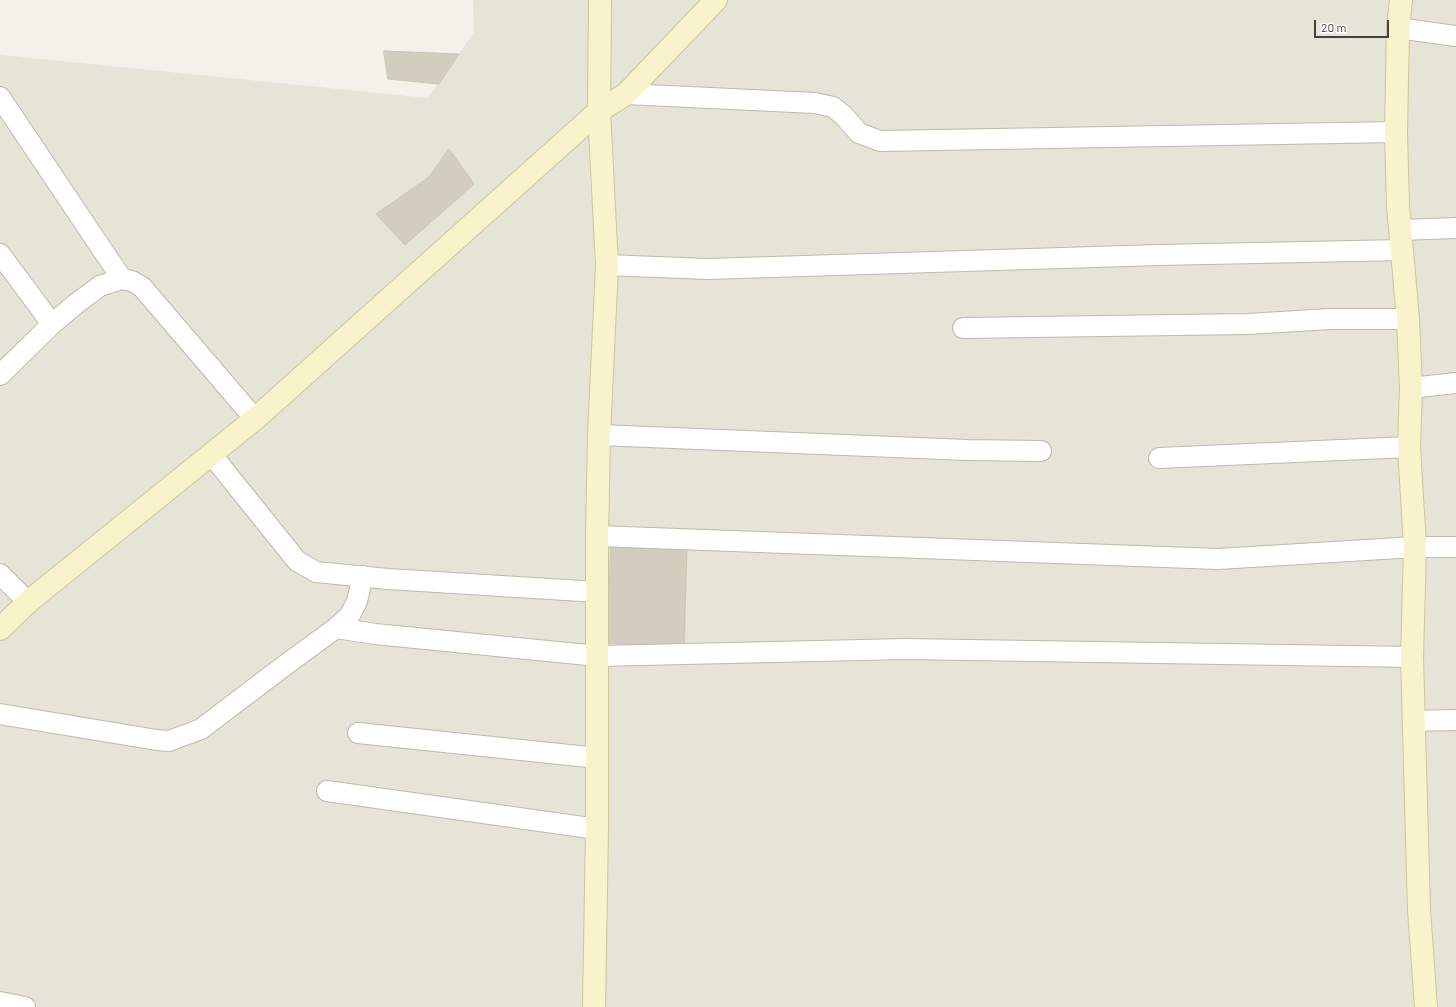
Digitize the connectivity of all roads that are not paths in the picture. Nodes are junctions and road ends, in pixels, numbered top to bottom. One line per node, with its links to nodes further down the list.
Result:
1 (600, 0): 8 (street)
2 (716, 0): 6 (street)
3 (1401, 0): 4 (street)
4 (1398, 28): 5 (street); 9 (street)
5 (1456, 36)
6 (626, 94): 8 (street); 9 (street)
7 (0, 97): 14 (street)
8 (599, 110): 13 (street); 21 (street)
9 (1396, 132): 11 (street)
10 (1456, 228): 11 (street)
11 (1401, 240): 13 (street); 15 (street)
12 (0, 254): 16 (street)
13 (607, 265): 22 (street)
14 (122, 279): 16 (street); 21 (street)
15 (1408, 319): 17 (street); 20 (street)
16 (52, 324): 18 (street)
17 (963, 328)
18 (0, 375)
19 (1456, 383): 20 (street)
20 (1410, 388): 23 (street)
21 (255, 418): 25 (street)
22 (599, 435): 24 (street); 27 (street)
23 (1409, 446): 26 (street); 28 (street)
24 (1041, 451)
25 (211, 454): 31 (street); 33 (street)
26 (1159, 458)
27 (597, 536): 28 (street); 32 (street)
28 (1415, 547): 29 (street); 37 (street)
29 (1456, 547)
30 (0, 574): 33 (street)
31 (363, 576): 32 (street); 34 (street)
32 (598, 592): 36 (street)
33 (28, 602): 35 (street)
34 (336, 628): 36 (street); 38 (street)
35 (0, 629)
36 (598, 656): 37 (street); 42 (street)
37 (1412, 656): 40 (street)
38 (0, 714)
39 (1456, 720): 40 (street)
40 (1414, 721): 48 (street)
41 (358, 733): 42 (street)
42 (598, 758): 44 (street)
43 (328, 791): 44 (street)
44 (597, 829): 47 (street)
45 (0, 1002): 46 (street)
46 (25, 1007)
47 (594, 1007)
48 (1426, 1007)

